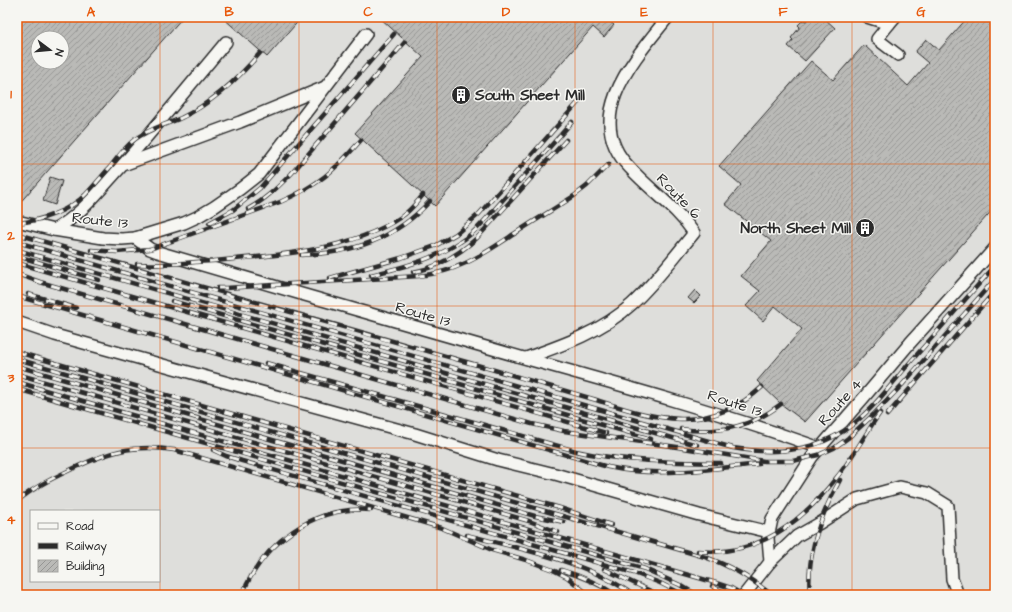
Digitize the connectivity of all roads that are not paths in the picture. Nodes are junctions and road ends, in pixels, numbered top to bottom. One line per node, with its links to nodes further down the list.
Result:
1 (668, 17): 14 (street, Route 6)
2 (867, 17): 3 (street)
3 (892, 21): 6 (street)
4 (366, 34): 7 (street)
5 (226, 42): 8 (street)
6 (898, 55)
7 (326, 86): 8 (street); 11 (street)
8 (122, 165): 10 (street)
9 (17, 221): 10 (street, Route 13)
10 (54, 230): 11 (street, Route 13)
11 (135, 238): 14 (street, Route 13)
12 (995, 248): 15 (street, Route 4)
13 (17, 322): 16 (street)
14 (526, 358): 15 (street, Route 13)
15 (820, 448): 16 (street, Route 4)
16 (769, 532): 17 (street, Route 4)
17 (770, 562): 18 (street); 19 (street)
18 (744, 595)
19 (958, 595)

